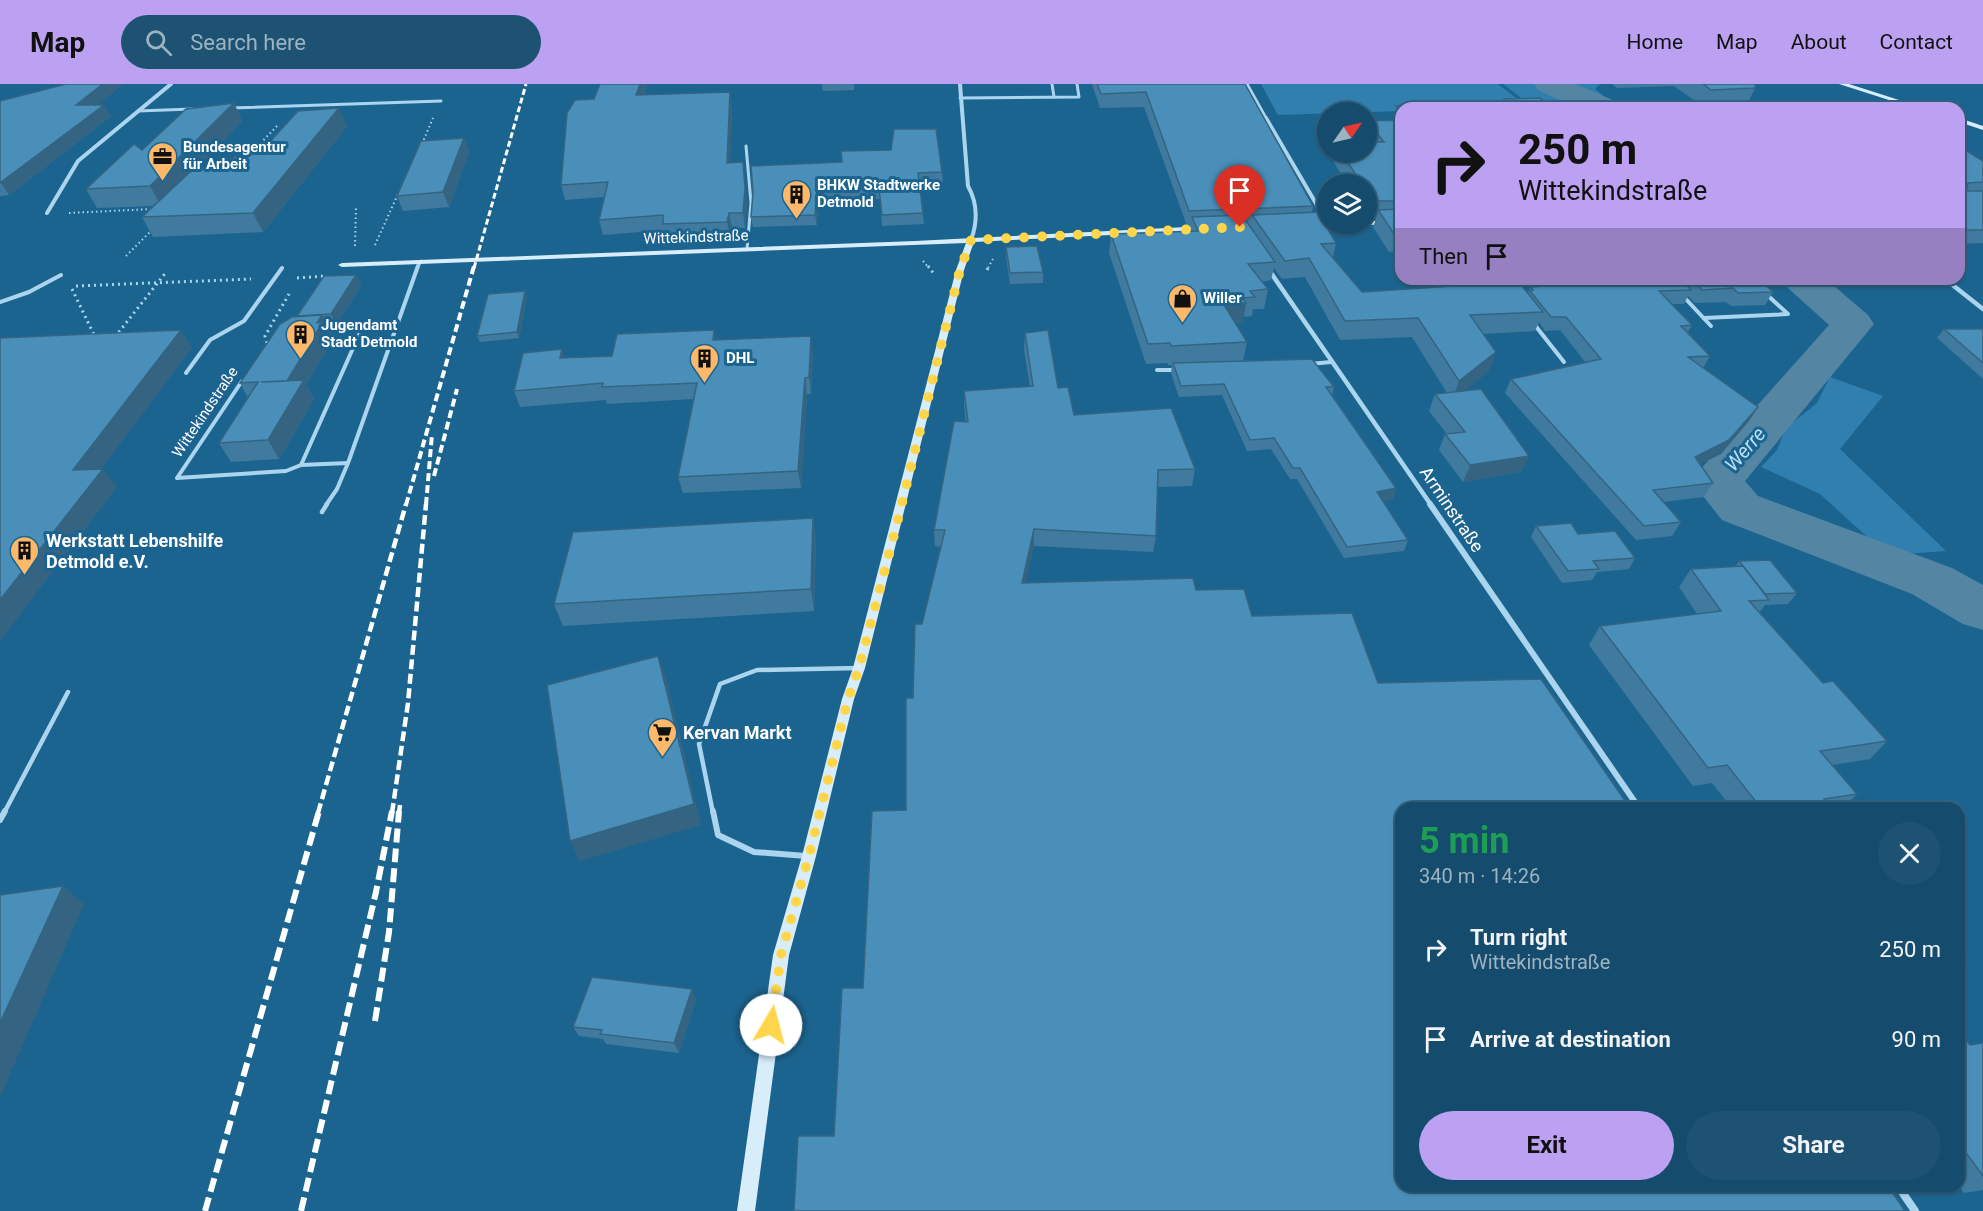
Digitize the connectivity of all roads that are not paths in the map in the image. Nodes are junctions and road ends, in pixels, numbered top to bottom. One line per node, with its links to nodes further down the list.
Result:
1 (171, 84): 13 (street)
2 (960, 84): 8 (street)
3 (1052, 84): 7 (lane)
4 (1077, 84): 7 (lane)
5 (1246, 84): 14 (lane)
6 (1842, 84): 10 (street)
7 (1054, 97): 8 (lane)
8 (960, 98): 25 (street)
9 (441, 101): 12 (lane)
10 (1901, 102)
11 (198, 108): 13 (lane)
12 (221, 108)
13 (138, 111): 19 (street)
14 (1266, 118): 18 (street)
15 (1965, 122): 16 (street)
16 (1983, 128)
17 (746, 146): 26 (lane)
18 (1317, 205)
19 (47, 213)
20 (1395, 222): 21 (street)
21 (1377, 223)
22 (1317, 224): 23 (street)
23 (1306, 225)
24 (1218, 228): 25 (street, Wittekindstraße)
25 (971, 240): 26 (street, Wittekindstraße); 53 (street)
26 (747, 249): 27 (street, Wittekindstraße)
27 (421, 261): 28 (street, Wittekindstraße); 50 (lane)
28 (342, 265)
29 (1267, 266): 44 (street, Arminstraße)
30 (282, 267): 49 (lane)
31 (61, 275): 37 (lane)
32 (1501, 285): 35 (lane)
33 (1953, 285): 38 (street)
34 (1758, 286): 39 (lane)
35 (1510, 293)
36 (1682, 295): 39 (lane)
37 (0, 302)
38 (1983, 309)
39 (1704, 318): 41 (lane)
40 (1530, 319): 45 (lane)
41 (1711, 326)
42 (316, 332): 51 (lane)
43 (267, 344): 51 (lane, Wittekindstraße)
44 (1331, 362): 46 (lane); 55 (street, Arminstraße)
45 (1564, 362)
46 (1304, 364)
47 (1180, 369): 48 (lane)
48 (1157, 370)
49 (186, 373)
50 (348, 463): 51 (lane, Wittekindstraße); 52 (lane)
51 (301, 465)
52 (322, 512)
53 (859, 668): 57 (street); 57 (lane)
54 (68, 692): 56 (lane)
55 (1635, 802)
56 (0, 820)
57 (809, 856): 59 (street)
58 (1902, 1192): 60 (street)
59 (746, 1211)
60 (1915, 1211)

